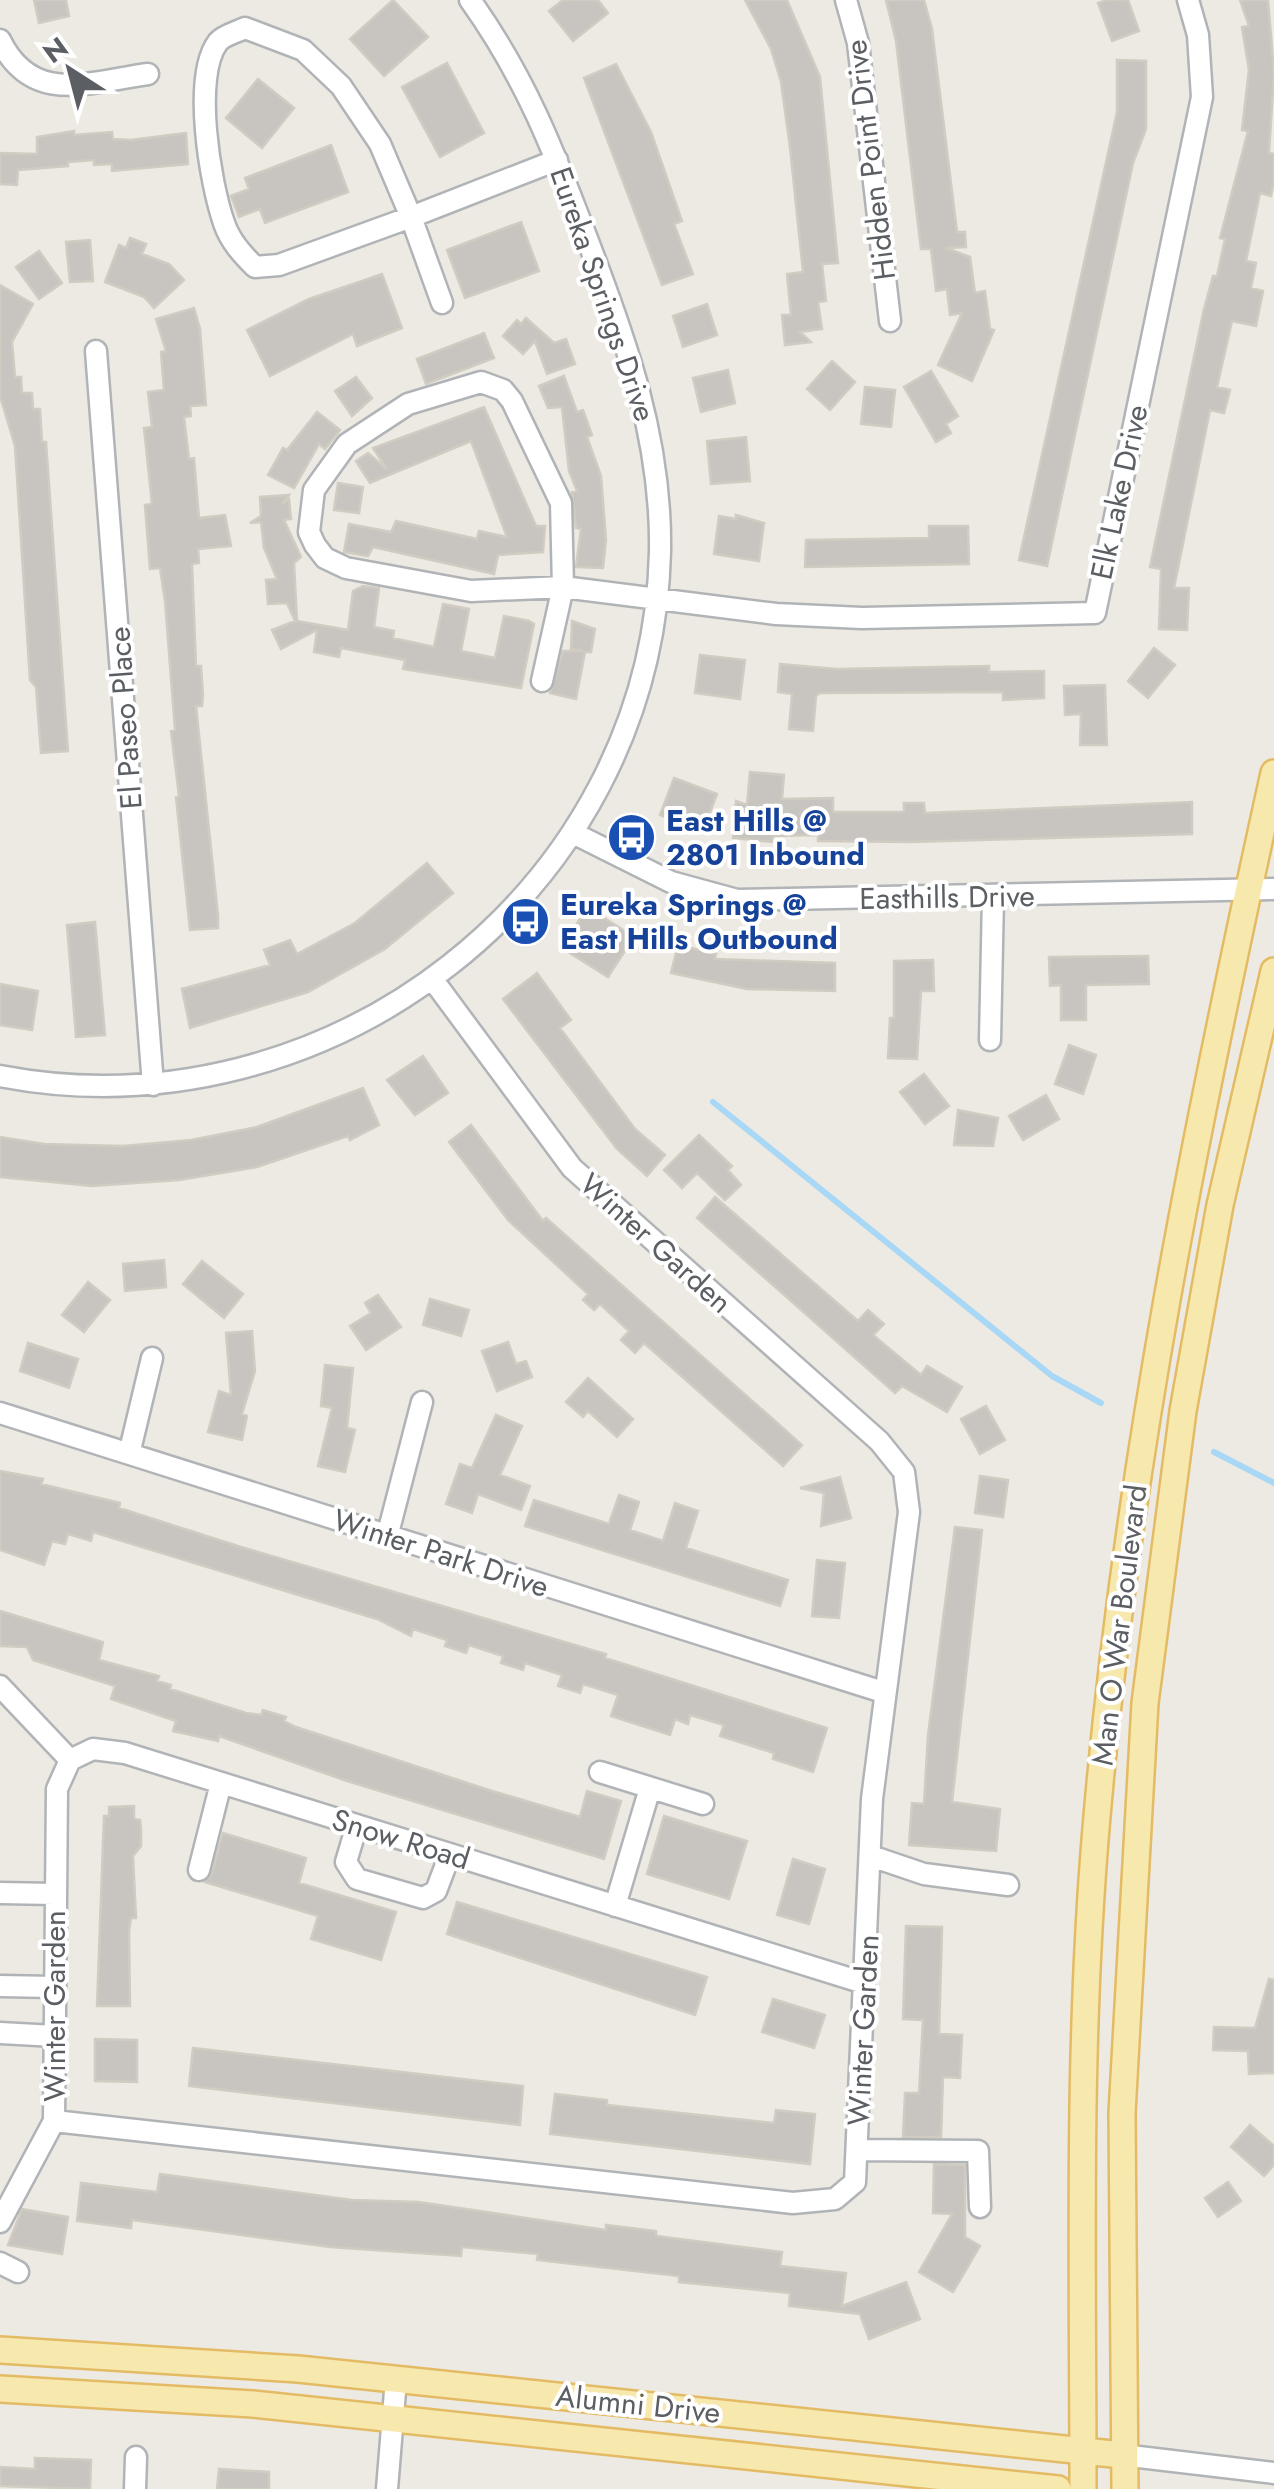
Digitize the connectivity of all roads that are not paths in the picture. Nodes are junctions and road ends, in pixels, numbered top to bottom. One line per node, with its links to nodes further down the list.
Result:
1 (470, 0): 6 (street, Eureka Springs Drive)
2 (846, 0): 9 (street, Hidden Point Drive)
3 (1188, 0): 12 (street, Elk Lake Drive)
4 (0, 40): 5 (street)
5 (148, 74)
6 (557, 160): 7 (street); 12 (street, Eureka Springs Drive)
7 (410, 217): 7 (street); 8 (street)
8 (442, 303)
9 (890, 321)
10 (96, 351): 22 (street, El Paseo Place)
11 (563, 587): 11 (street); 12 (street); 13 (street)
12 (657, 599): 15 (street, Eureka Springs Drive)
13 (542, 682)
14 (1274, 773): 16 (main road, Man O War Boulevard)
15 (573, 833): 17 (street, Easthills Drive); 19 (street, Eureka Springs Drive)
16 (1261, 889): 17 (street, Easthills Drive); 56 (main road, Man O War Boulevard)
17 (992, 897): 20 (street)
18 (1274, 971): 57 (main road, Man O War Boulevard)
19 (433, 980): 22 (street, Eureka Springs Drive); 29 (street, Winter Garden)
20 (990, 1040)
21 (0, 1076): 22 (street, Eureka Springs Drive)
22 (153, 1085)
23 (152, 1358): 26 (street)
24 (422, 1402): 27 (street)
25 (0, 1413): 26 (street, Winter Park Drive)
26 (130, 1450): 27 (street, Winter Park Drive)
27 (387, 1538): 29 (street, Winter Park Drive)
28 (0, 1686): 30 (street)
29 (883, 1692): 37 (street, Winter Garden)
30 (70, 1760): 32 (street, Snow Road); 41 (street)
31 (600, 1772): 33 (street)
32 (221, 1783): 35 (street, Snow Road); 38 (street)
33 (650, 1788): 34 (street); 42 (street)
34 (703, 1804)
35 (357, 1825): 36 (street, Snow Road); 36 (street)
36 (450, 1854): 42 (street, Snow Road)
37 (871, 1856): 39 (street); 43 (street, Winter Garden)
38 (199, 1870)
39 (1008, 1885)
40 (0, 1893): 41 (street, Winter Garden)
41 (55, 1894): 45 (street, Winter Garden)
42 (615, 1906): 43 (street, Snow Road)
43 (864, 1983): 49 (street, Winter Garden)
44 (0, 1986): 45 (street)
45 (54, 1987): 47 (street, Winter Garden)
46 (0, 2033): 47 (street)
47 (55, 2036): 48 (street, Winter Garden)
48 (54, 2121): 49 (street, Winter Garden); 51 (street)
49 (858, 2150): 50 (street)
50 (980, 2207)
51 (0, 2222)
52 (0, 2350): 53 (main road, Alumni Drive)
53 (396, 2379): 55 (street); 56 (main road, Alumni Drive)
54 (0, 2389): 55 (main road, Alumni Drive)
55 (394, 2418): 61 (street); 62 (main road, Alumni Drive)
56 (1083, 2449): 57 (main road, Alumni Drive); 63 (main road, Man O War Boulevard)
57 (1122, 2455): 59 (street, Alumni Drive); 64 (main road, Man O War Boulevard)
58 (136, 2458): 60 (street)
59 (1274, 2473)
60 (135, 2489)
61 (388, 2489)
62 (1058, 2489)
63 (1083, 2489)
64 (1126, 2489)

